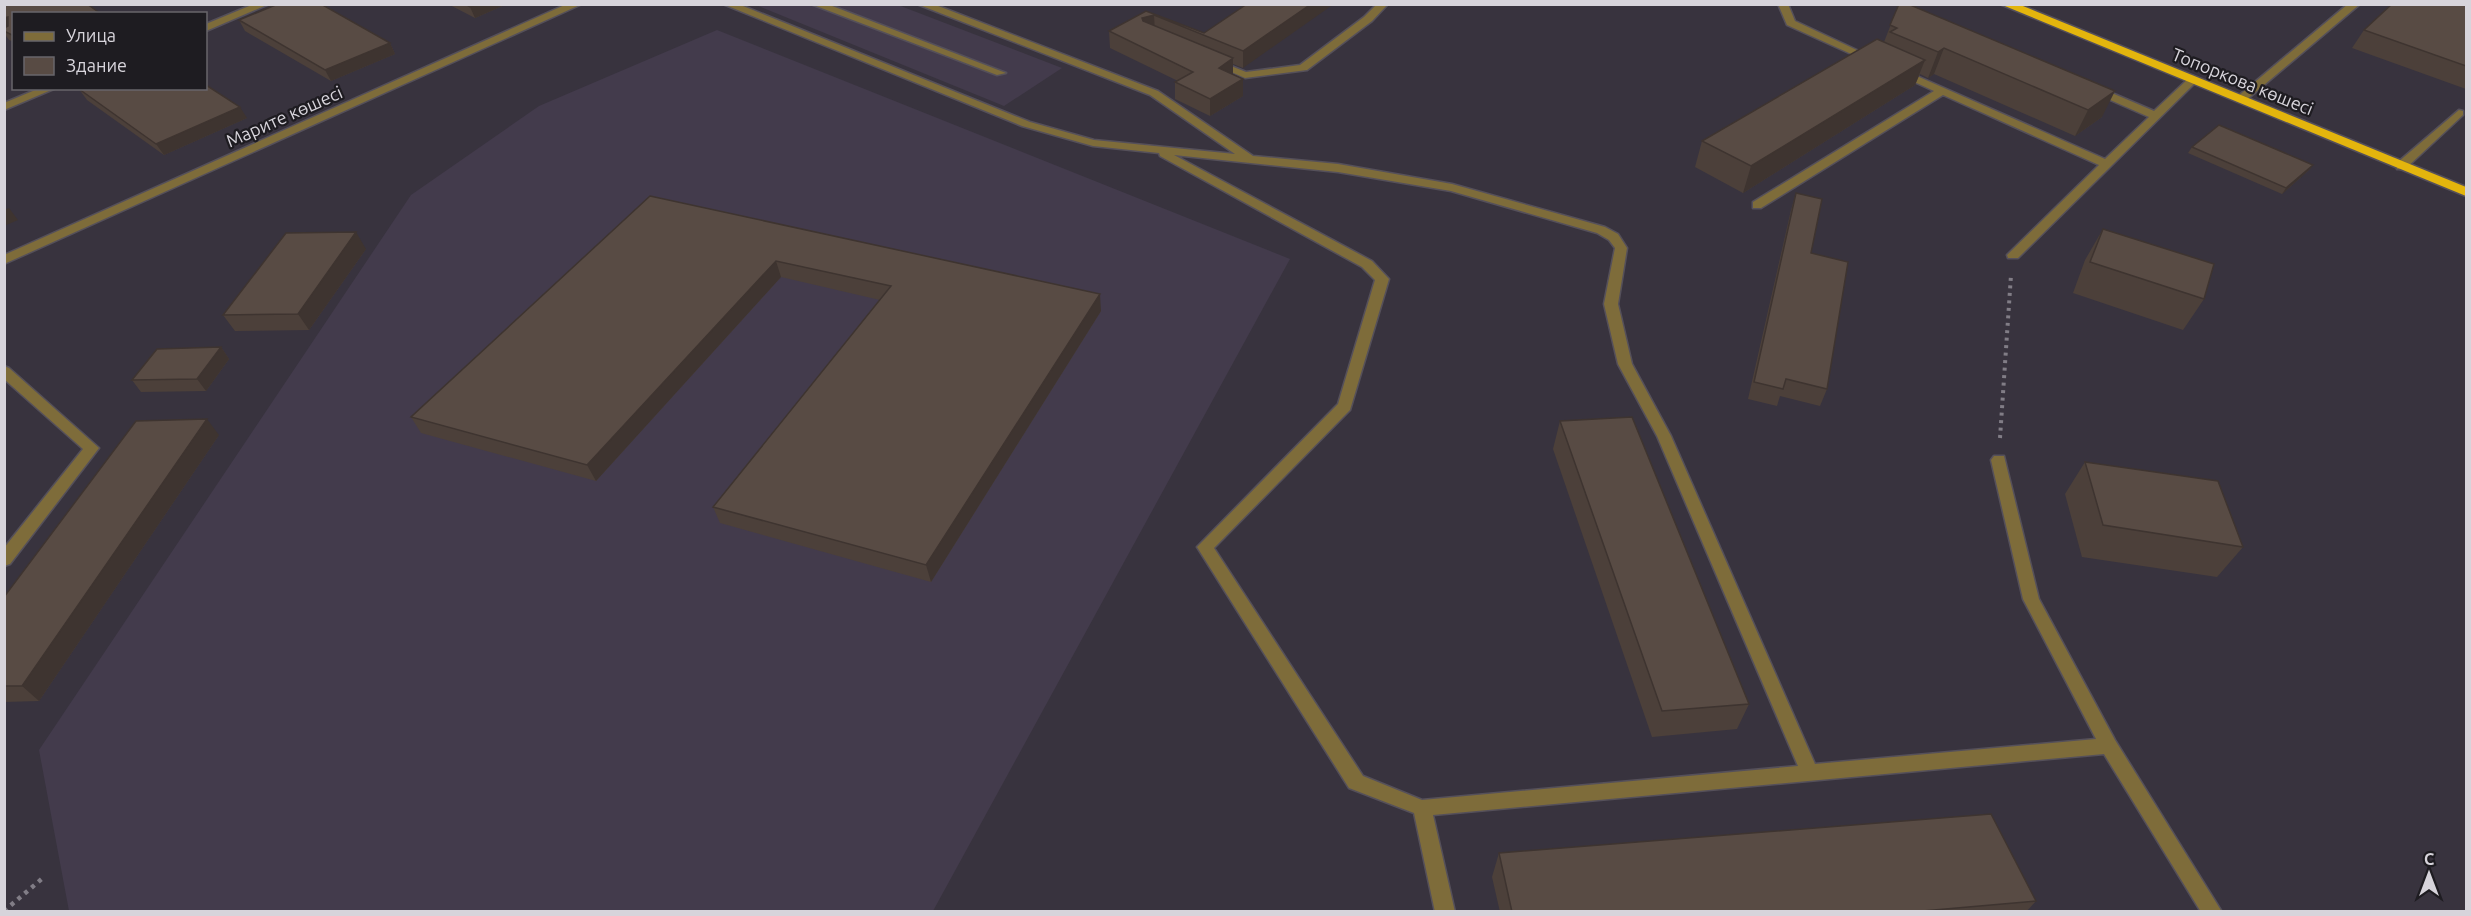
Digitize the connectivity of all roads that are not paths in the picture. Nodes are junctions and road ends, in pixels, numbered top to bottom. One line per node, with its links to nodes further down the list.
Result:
1 (264, 4): 10 (street)
2 (577, 4): 28 (street, Марите көшесі)
3 (728, 4): 21 (street)
4 (816, 4): 12 (street)
5 (922, 4): 22 (street)
6 (1383, 4): 11 (street)
7 (1783, 4): 16 (street)
8 (2006, 4): 13 (highway, Топоркова көшесі)
9 (2355, 4): 17 (street)
10 (207, 28)
11 (1203, 58)
12 (1001, 73)
13 (2193, 80): 17 (highway, Топоркова көшесі); 20 (street)
14 (2081, 83): 20 (street)
15 (46, 90): 18 (street)
16 (1941, 91): 23 (street); 26 (street)
17 (2241, 99): 24 (highway, Топоркова көшесі)
18 (4, 107)
19 (2459, 113): 24 (street)
20 (2156, 116): 23 (street)
21 (1156, 149): 22 (street); 34 (street)
22 (1250, 159): 33 (street)
23 (2106, 164): 27 (street)
24 (2402, 166): 25 (highway, Топоркова көшесі)
25 (2466, 190)
26 (1757, 205)
27 (2013, 255)
28 (4, 260)
29 (4, 371): 31 (street)
30 (1999, 460): 32 (street)
31 (4, 560)
32 (2109, 746): 33 (street); 36 (street)
33 (1810, 773): 34 (street)
34 (1422, 808): 35 (street)
35 (1445, 912)
36 (2212, 912)

